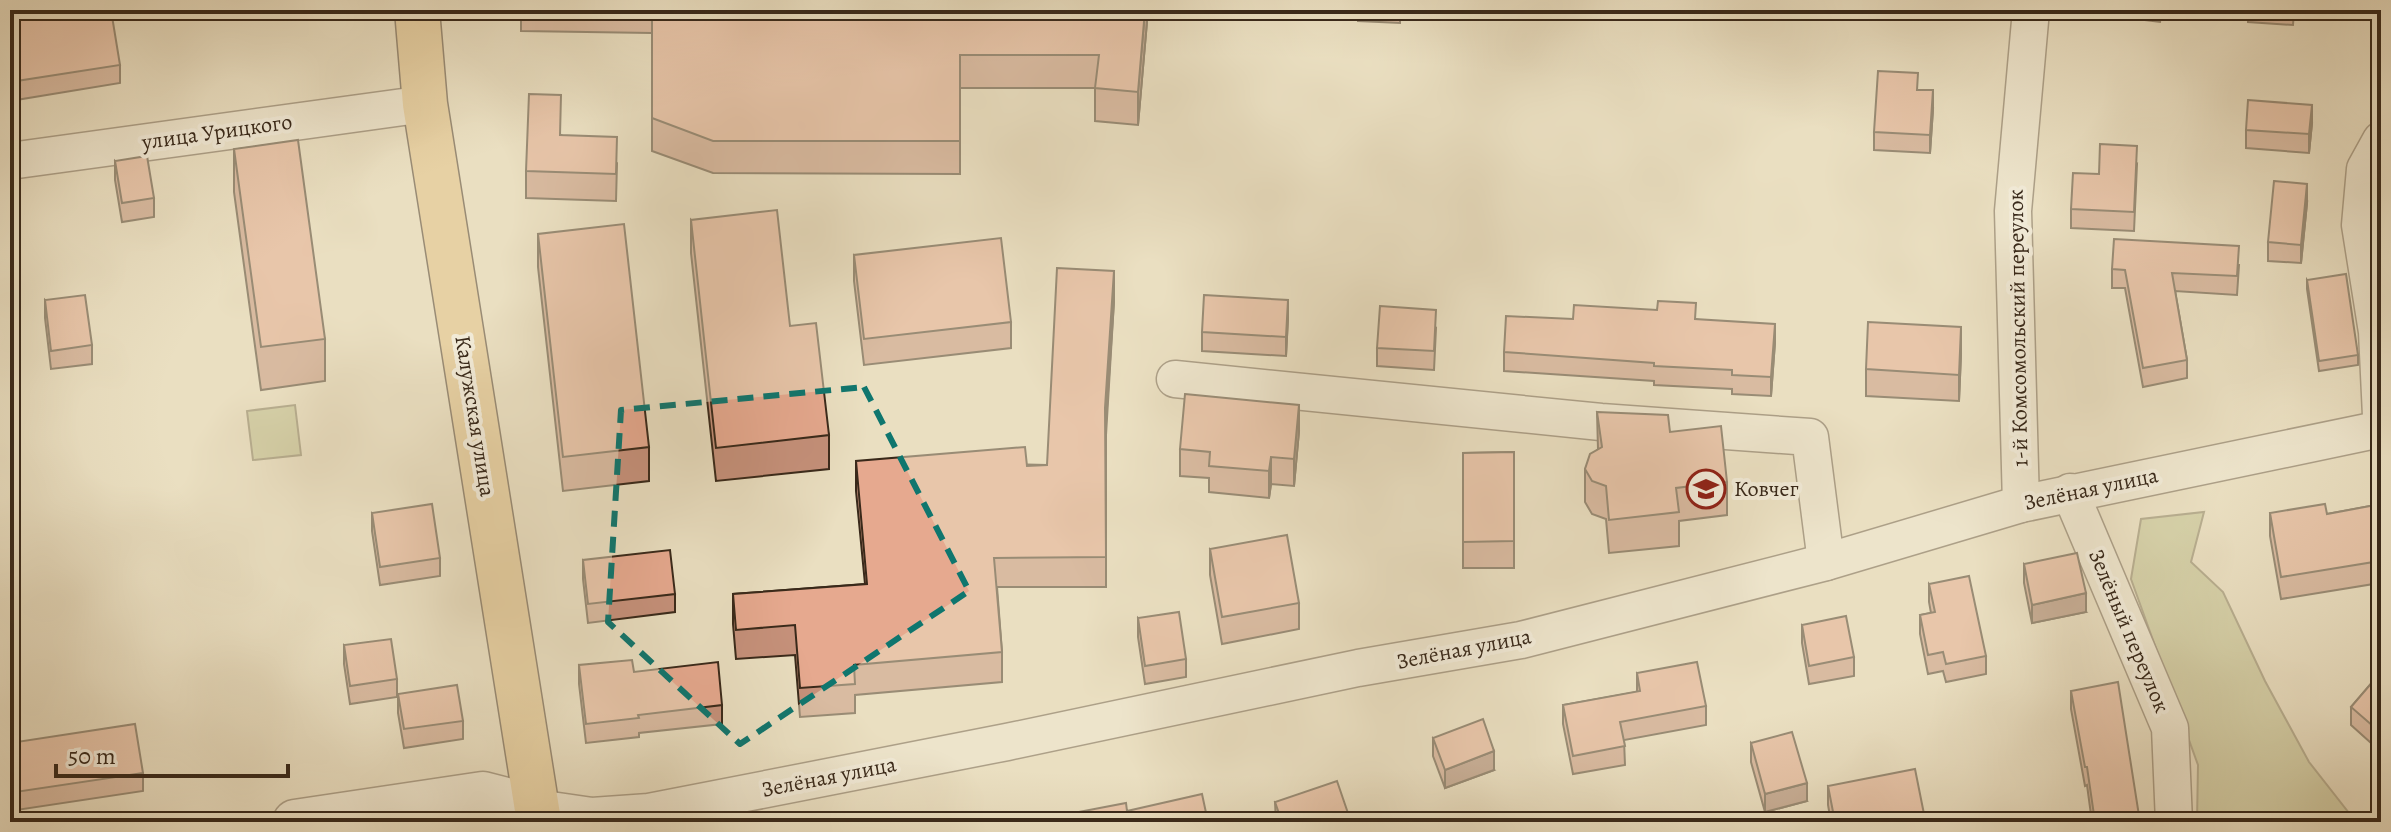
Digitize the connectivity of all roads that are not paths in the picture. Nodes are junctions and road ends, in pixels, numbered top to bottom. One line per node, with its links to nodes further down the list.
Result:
1 (417, 10): 3 (main road, Калужская улица)
2 (2031, 10): 10 (street, 1-й Комсомольский переулок)
3 (425, 104): 5 (street, улица Урицкого); 12 (main road, Калужская улица)
4 (2381, 140): 7 (street)
5 (10, 161)
6 (1175, 379): 11 (street)
7 (2381, 416)
8 (2381, 429): 9 (street, Зелёная улица)
9 (2070, 492): 10 (street, Зелёная улица); 14 (street, Зелёный переулок)
10 (2021, 504): 11 (street, Зелёная улица)
11 (1826, 562): 12 (street, Зелёная улица)
12 (538, 815): 13 (street)
13 (295, 822)
14 (2174, 822)

